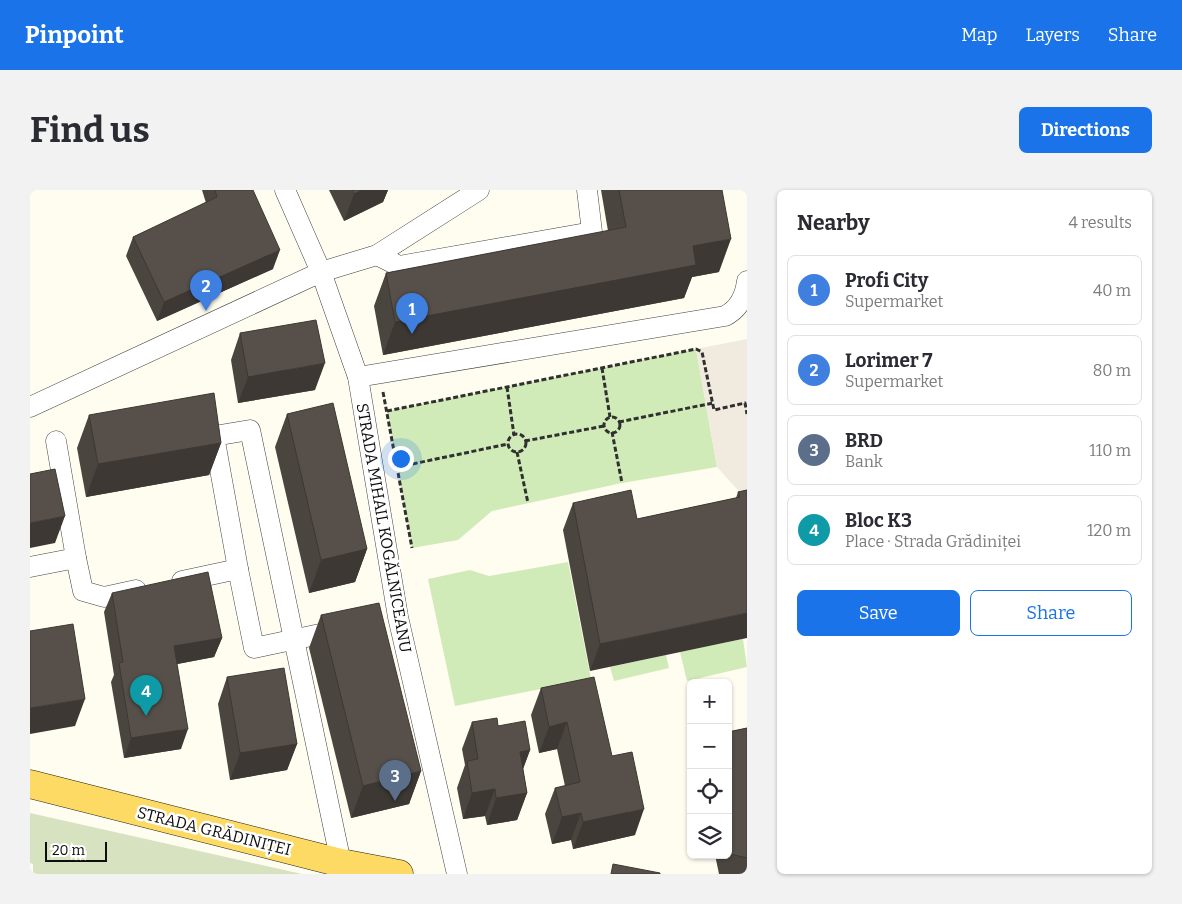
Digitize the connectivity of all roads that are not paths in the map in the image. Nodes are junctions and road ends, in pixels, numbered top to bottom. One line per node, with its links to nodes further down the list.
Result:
1 (286, 190): 5 (street, STRADA MIHAIL KOGĂLNICEANU)
2 (479, 190): 4 (street)
3 (587, 190): 4 (street)
4 (377, 255): 5 (street)
5 (322, 272): 7 (street, STRADA MIHAIL KOGĂLNICEANU); 8 (street)
6 (747, 281): 7 (street)
7 (358, 377): 13 (street, STRADA MIHAIL KOGĂLNICEANU)
8 (30, 407)
9 (56, 441): 10 (street)
10 (76, 558): 11 (street); 12 (street)
11 (30, 567)
12 (238, 568): 14 (street); 14 (street)
13 (379, 621): 14 (street); 18 (street, STRADA MIHAIL KOGĂLNICEANU)
14 (294, 641): 16 (street)
15 (30, 784): 16 (main road, STRADA GRĂDINIȚEI)
16 (341, 863): 17 (main road, STRADA GRĂDINIȚEI)
17 (399, 874)
18 (456, 874)

